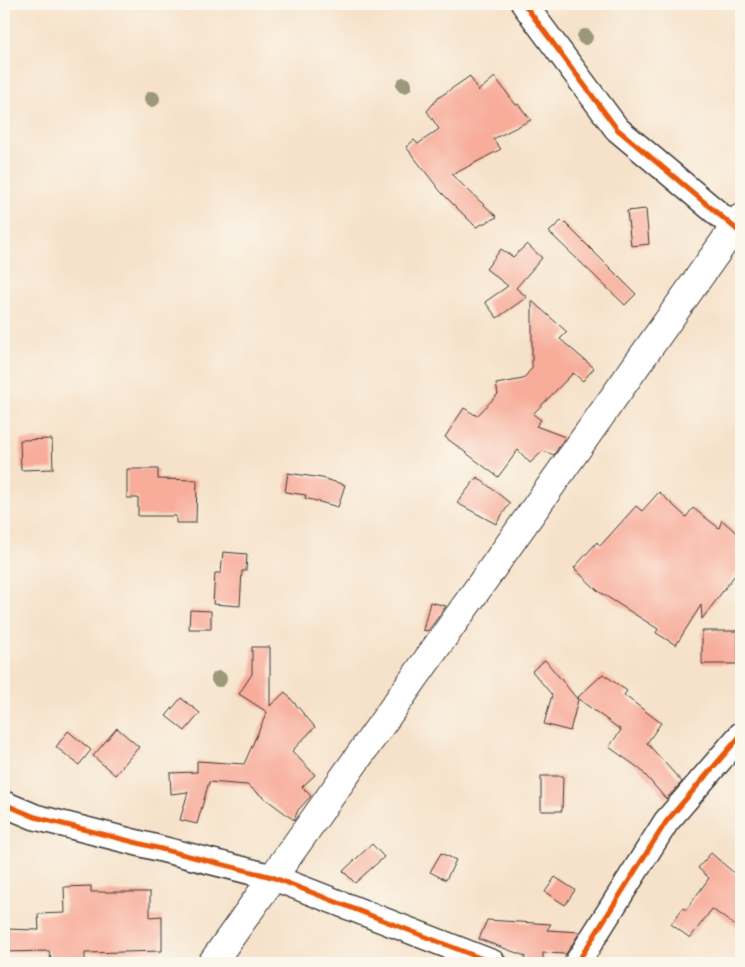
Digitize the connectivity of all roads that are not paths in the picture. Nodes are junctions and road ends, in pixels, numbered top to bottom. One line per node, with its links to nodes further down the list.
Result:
1 (524, 4): 2 (street)
2 (739, 226): 5 (main road)
3 (741, 736): 8 (street)
4 (4, 804): 5 (street)
5 (272, 877): 6 (main road); 7 (street)
6 (212, 963)
7 (493, 963)
8 (576, 963)

